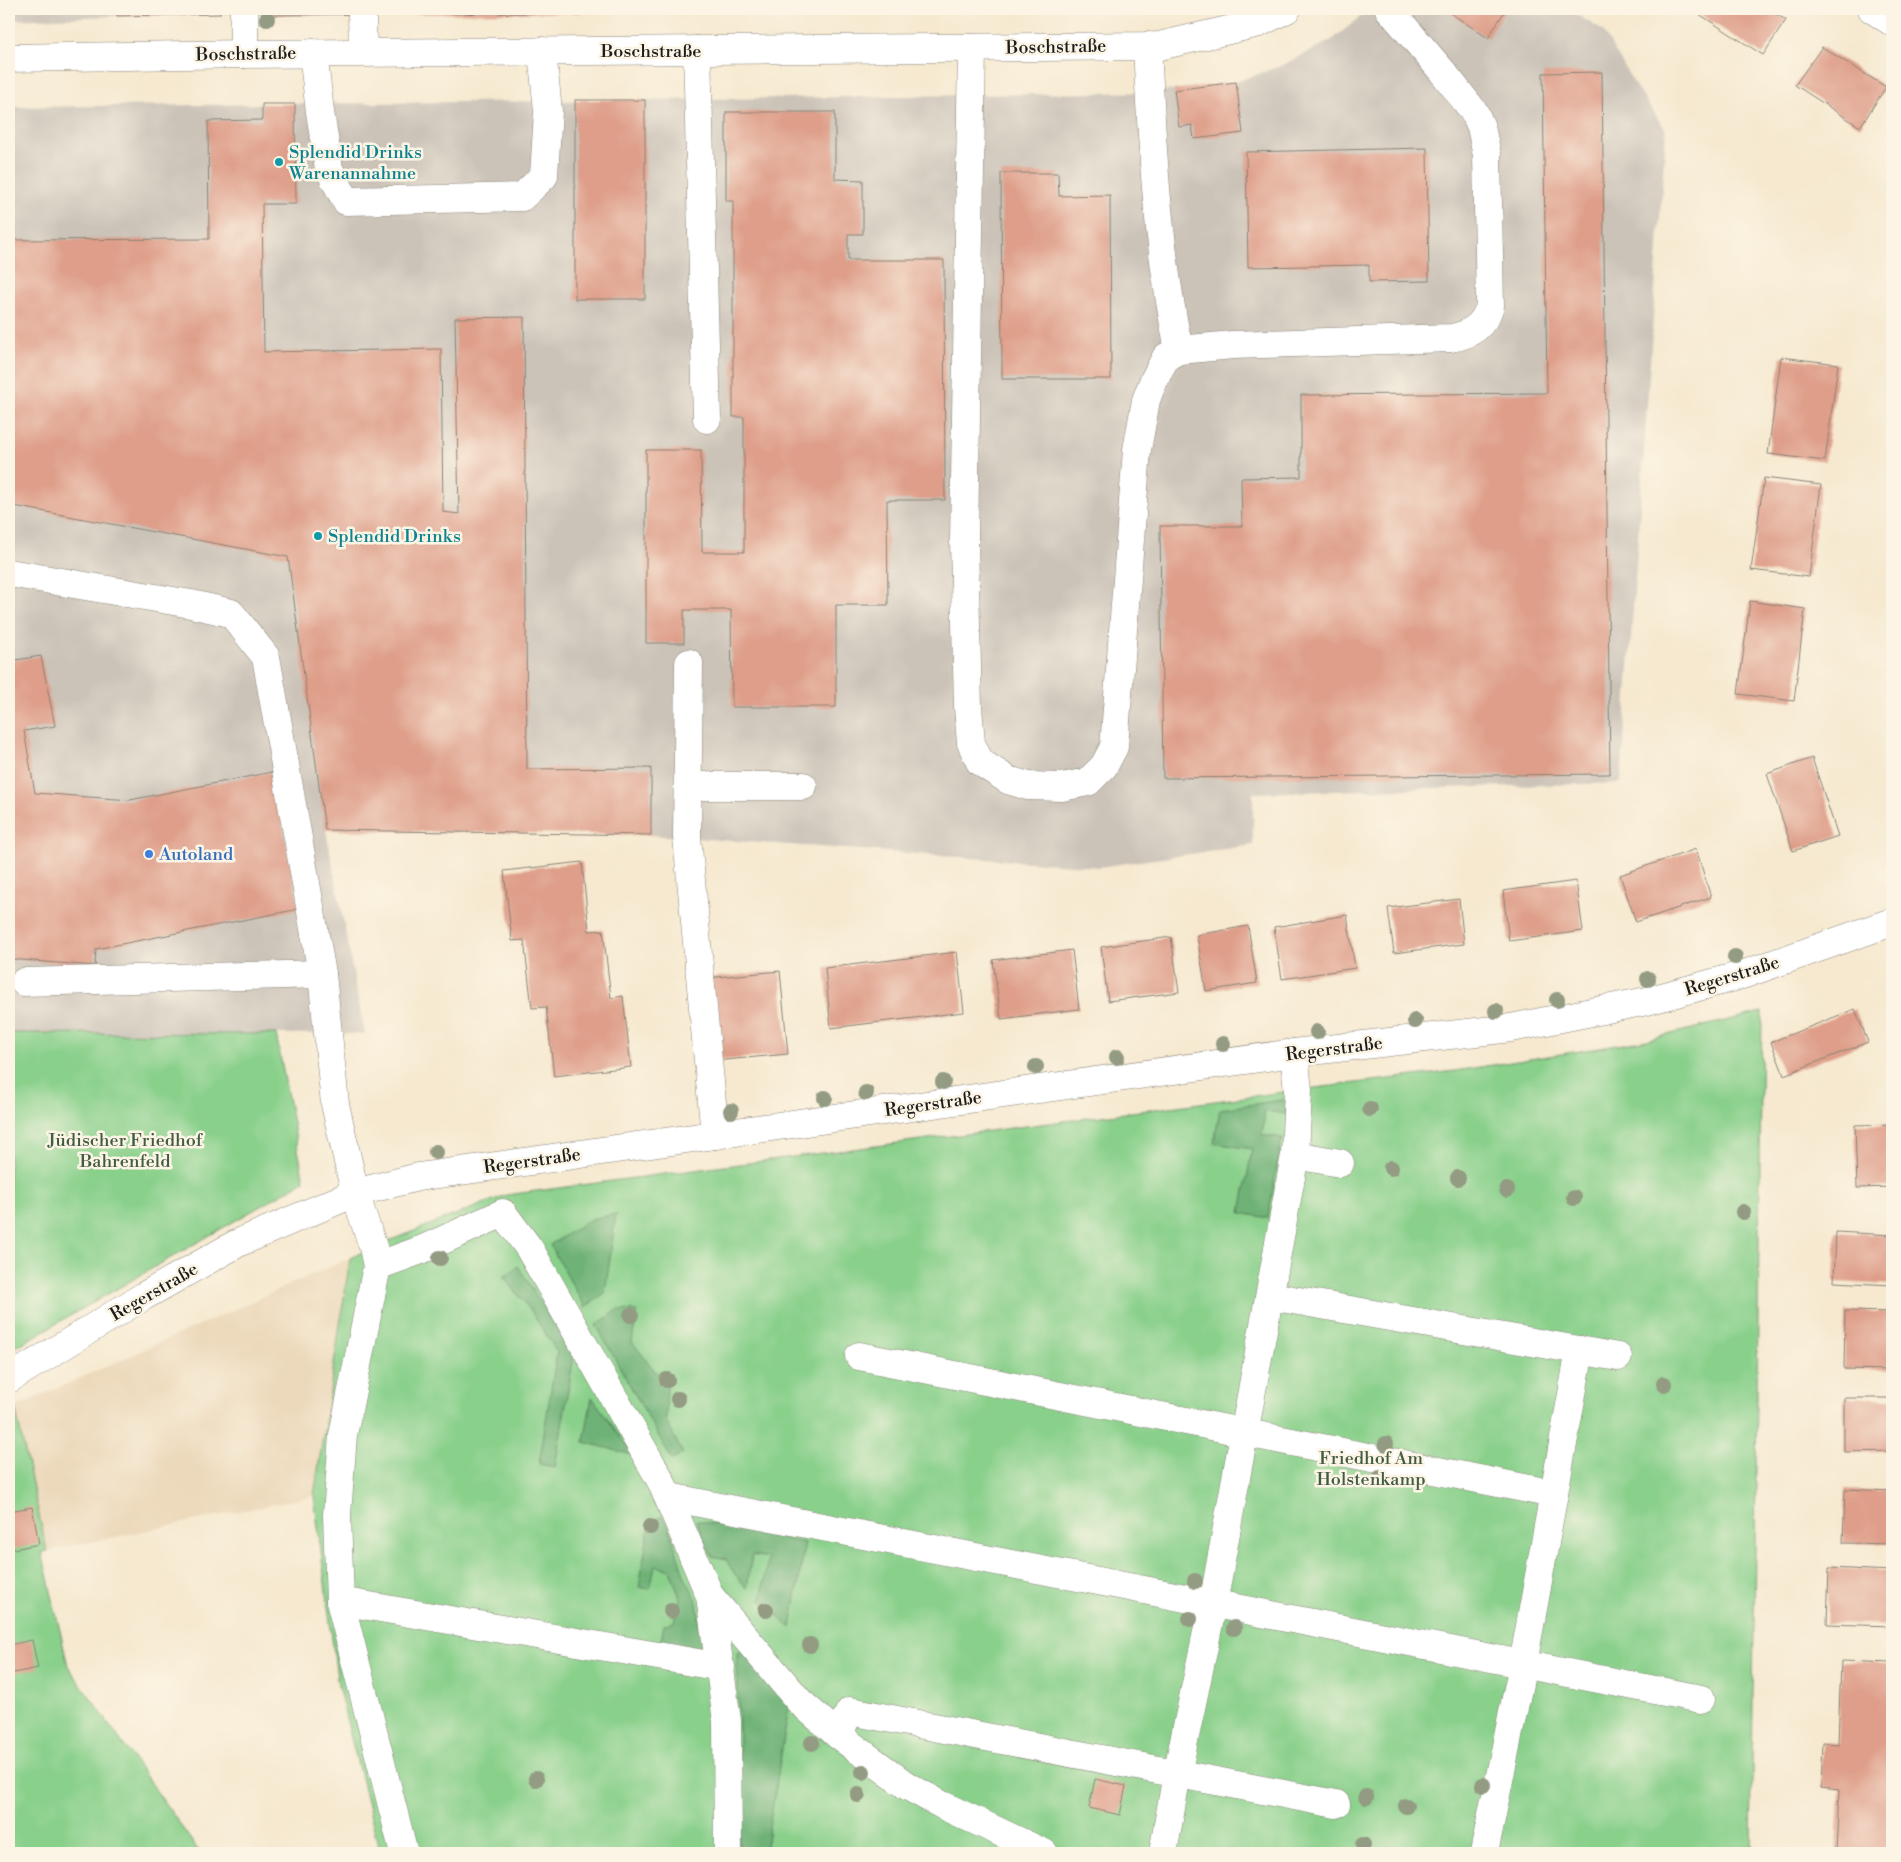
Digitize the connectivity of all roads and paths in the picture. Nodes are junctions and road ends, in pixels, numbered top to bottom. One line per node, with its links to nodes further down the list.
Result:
1 (244, 9): 13 (street)
2 (1286, 9): 7 (street, Boschstraße)
3 (1389, 9): 15 (street)
4 (1872, 9): 6 (street)
5 (362, 14): 11 (street)
6 (1892, 22)
7 (1147, 46): 8 (street, Boschstraße); 15 (street)
8 (972, 48): 9 (street, Boschstraße); 15 (street)
9 (696, 50): 10 (street, Boschstraße); 16 (street)
10 (542, 51): 11 (street, Boschstraße); 12 (street)
11 (363, 52): 12 (street, Boschstraße)
12 (314, 53): 13 (street, Boschstraße)
13 (244, 54): 14 (street, Boschstraße)
14 (9, 58)
15 (1179, 350)
16 (707, 419)
17 (9, 573): 22 (street)
18 (689, 663): 19 (street)
19 (688, 786): 20 (street); 25 (street)
20 (803, 786)
21 (1892, 922): 24 (street, Regerstraße)
22 (322, 974): 23 (street); 28 (street)
23 (24, 982)
24 (1294, 1054): 25 (street, Regerstraße); 26 (street)
25 (715, 1135): 28 (street, Regerstraße)
26 (1296, 1155): 27 (street); 30 (street)
27 (1340, 1163)
28 (355, 1193): 29 (street); 34 (street, Regerstraße)
29 (377, 1266): 37 (street); 39 (street)
30 (1270, 1296): 31 (street); 35 (street)
31 (1580, 1350): 33 (street); 36 (street)
32 (859, 1356): 35 (street)
33 (1618, 1357)
34 (9, 1379)
35 (1244, 1432): 36 (street); 40 (street)
36 (1554, 1494): 41 (street)
37 (669, 1497): 38 (street); 40 (street)
38 (710, 1596): 42 (street); 44 (street)
39 (340, 1601): 42 (street); 47 (street)
40 (1213, 1604): 41 (street); 45 (street)
41 (1523, 1664): 43 (street); 51 (street)
42 (721, 1667): 48 (street)
43 (1701, 1699)
44 (838, 1735): 45 (street); 49 (street)
45 (1177, 1774): 46 (street); 50 (street)
46 (1336, 1804)
47 (404, 1853)
48 (728, 1853)
49 (1044, 1853)
50 (1163, 1853)
51 (1484, 1853)

